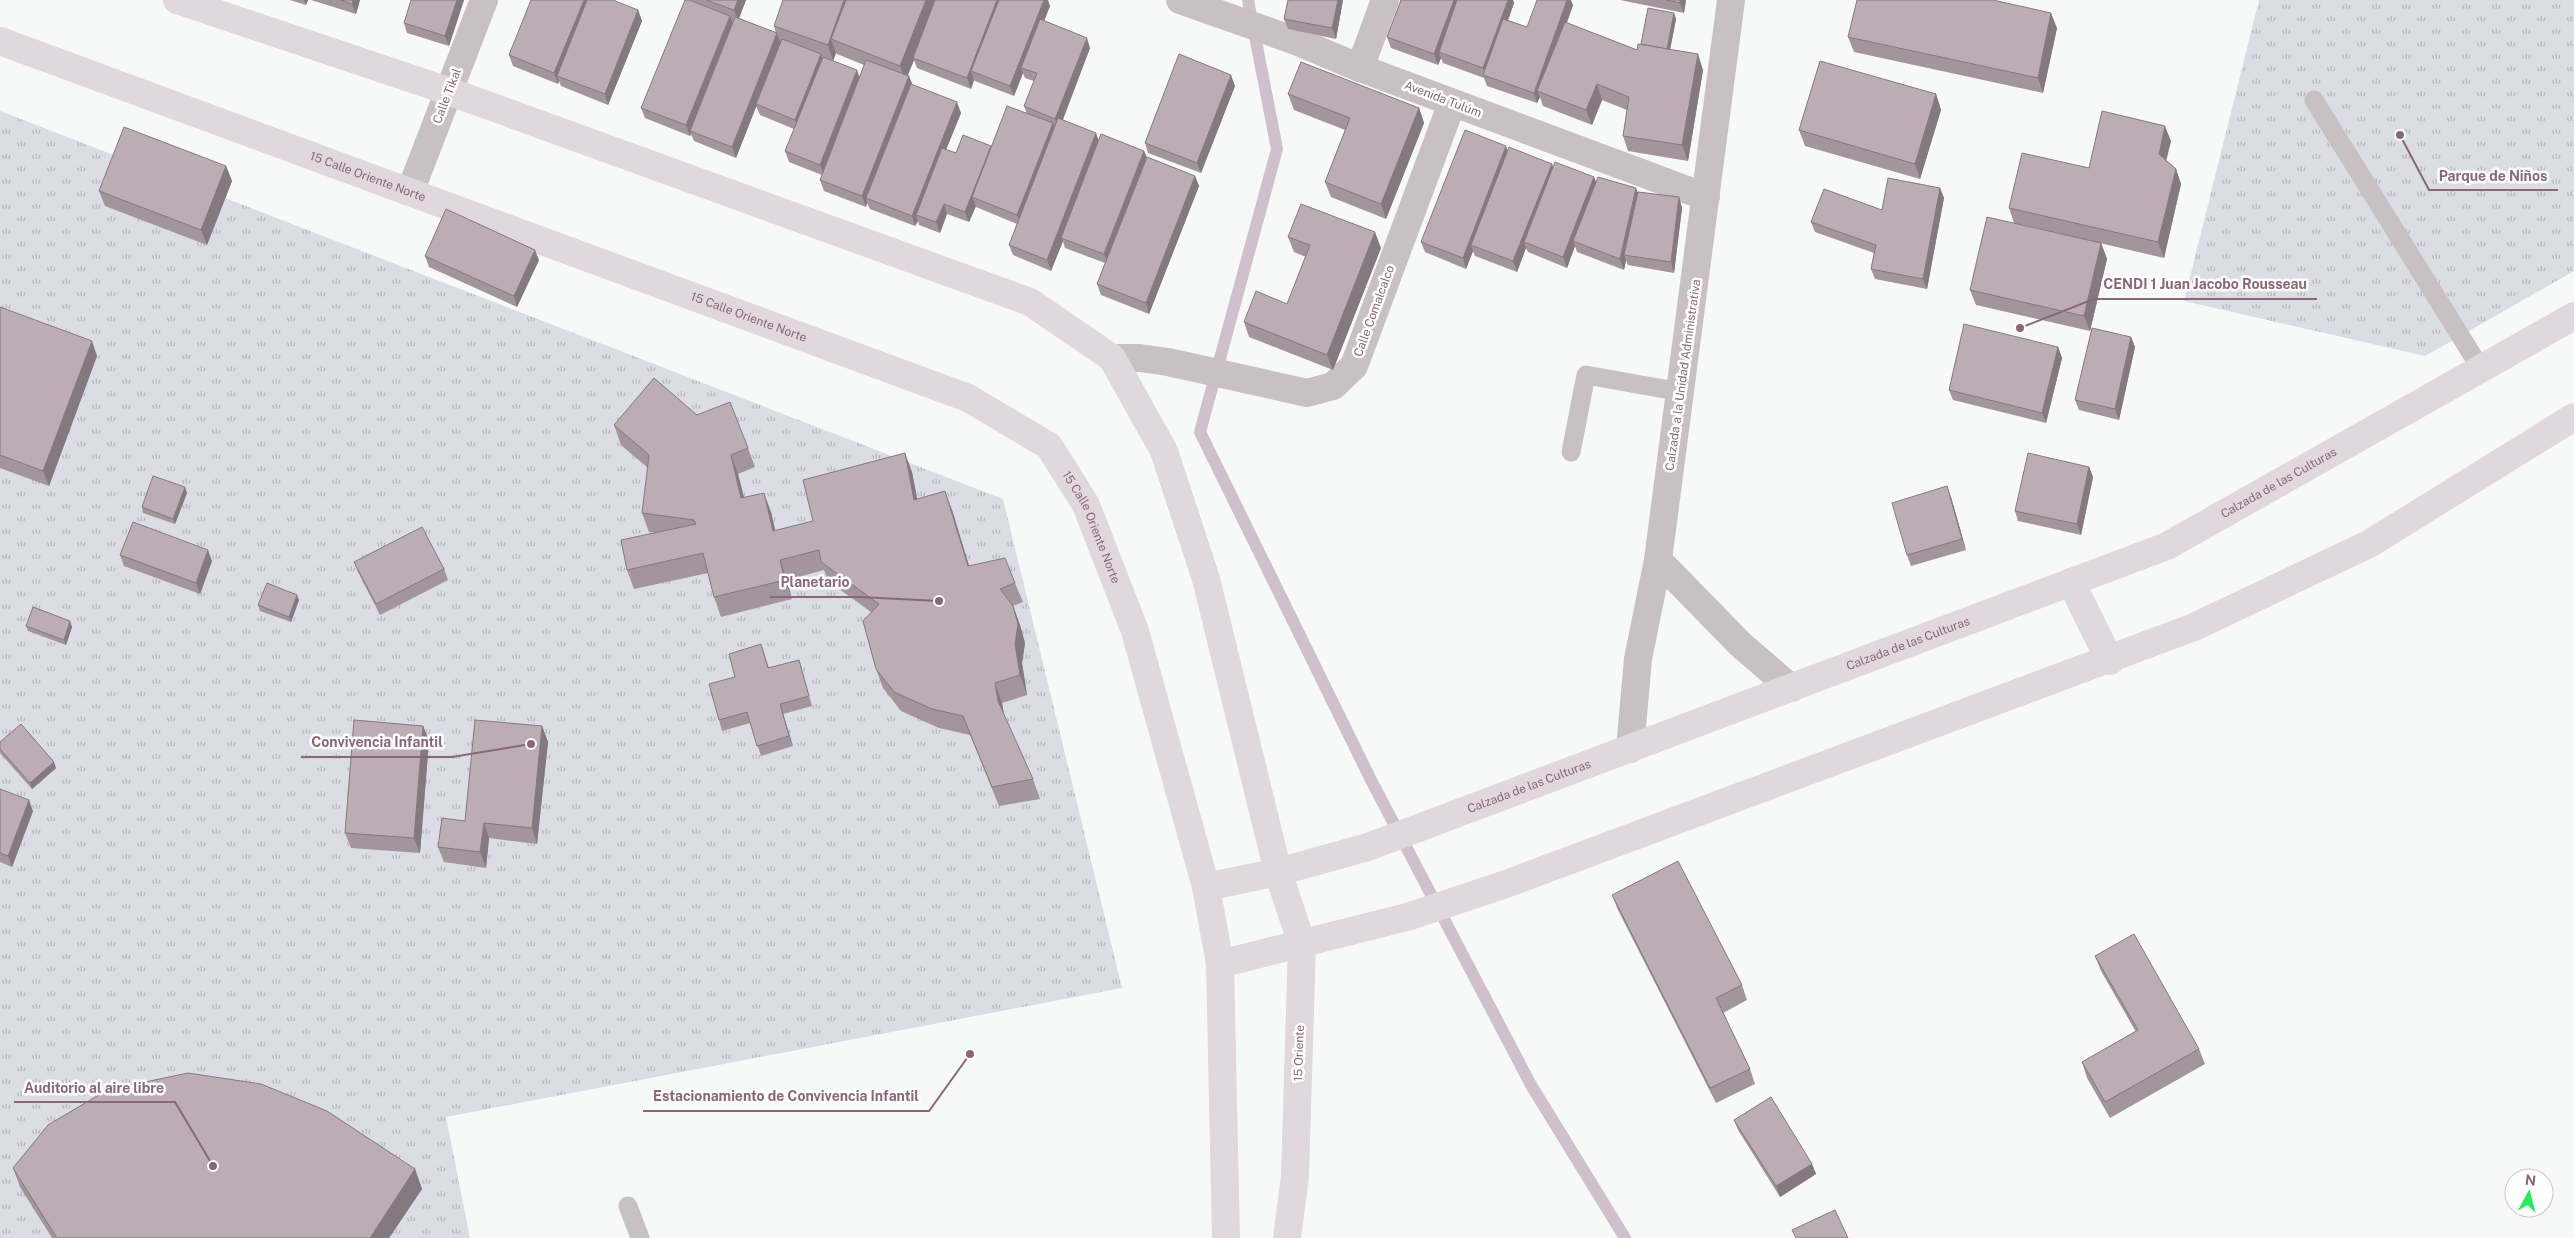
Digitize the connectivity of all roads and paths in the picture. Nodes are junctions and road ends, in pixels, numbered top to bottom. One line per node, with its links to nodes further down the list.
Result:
1 (177, 0): 8 (main road)
2 (484, 0): 8 (street, Calle Tikal)
3 (1180, 0): 7 (street, Avenida Tulúm)
4 (1385, 0): 7 (street)
5 (1731, 0): 12 (street, Calzada a la Unidad Administrativa)
6 (0, 41): 11 (main road, 15 Calle Oriente Norte)
7 (1360, 68): 10 (street, Avenida Tulúm)
8 (448, 91): 11 (street, Calle Tikal); 14 (main road)
9 (2314, 100): 15 (lane)
10 (1452, 103): 12 (street, Avenida Tulúm); 14 (street, Calle Comalcalco)
11 (410, 192): 25 (main road, 15 Calle Oriente Norte)
12 (1706, 197): 16 (street, Calzada a la Unidad Administrativa)
13 (2574, 316): 15 (main road, Calzada de las Culturas)
14 (1112, 358): 24 (main road)
15 (2481, 369): 20 (main road, Calzada de las Culturas)
16 (1681, 392): 18 (lane); 19 (street, Calzada a la Unidad Administrativa)
17 (2574, 417): 21 (main road)
18 (1571, 452)
19 (1658, 560): 22 (street); 23 (street, Calzada a la Unidad Administrativa)
20 (2071, 582): 21 (main road); 22 (main road, Calzada de las Culturas)
21 (2110, 661): 26 (main road)
22 (1791, 688): 23 (main road, Calzada de las Culturas)
23 (1630, 749): 24 (main road, Calzada de las Culturas)
24 (1278, 872): 25 (main road, Calzada de las Culturas); 26 (main road, 15 Oriente)
25 (1206, 887): 27 (main road)
26 (1302, 944): 27 (main road); 31 (main road, 15 Oriente)
27 (1220, 964): 30 (main road)
28 (628, 1206): 29 (lane)
29 (640, 1238)
30 (1226, 1238)
31 (1287, 1238)

